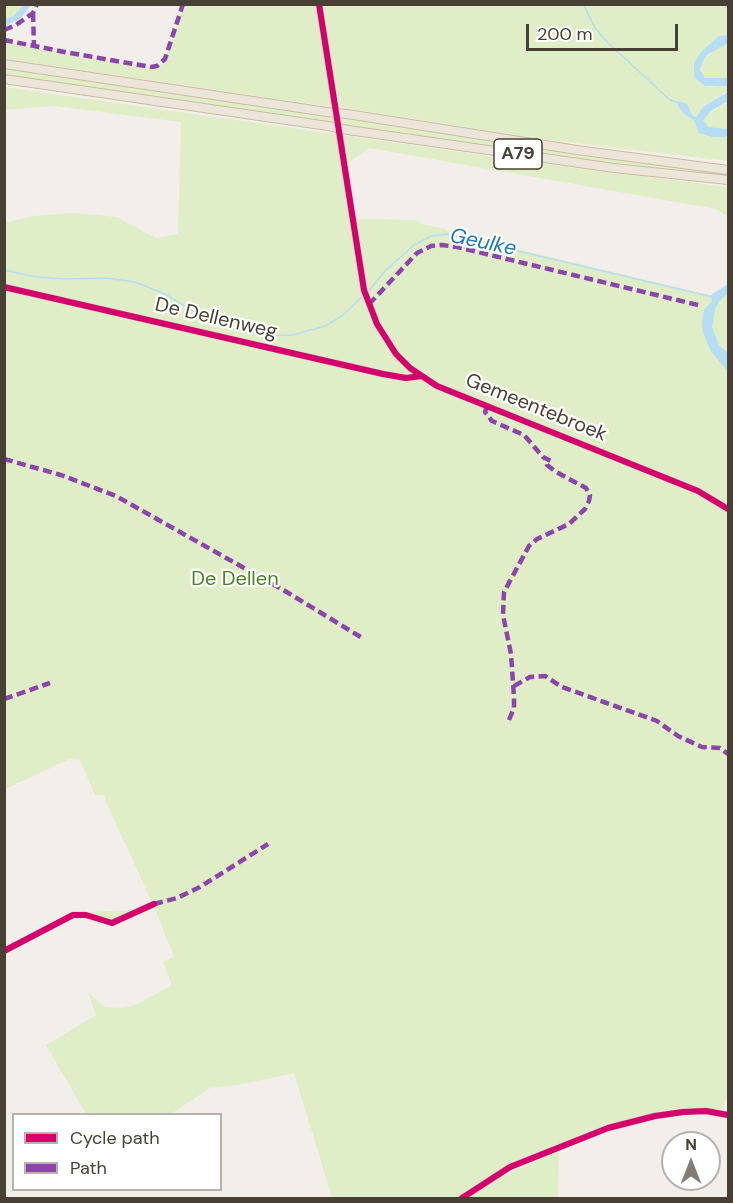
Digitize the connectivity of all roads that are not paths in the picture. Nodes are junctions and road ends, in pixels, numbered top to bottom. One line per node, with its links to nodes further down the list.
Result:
1 (319, 4): 7 (street, Gemeentebroek)
2 (4, 64): 4 (highway, A79, bridge)
3 (4, 80): 5 (highway, A79, bridge)
4 (729, 171)
5 (729, 180)
6 (4, 287): 7 (street, De Dellenweg)
7 (421, 376): 8 (street, Gemeentebroek)
8 (729, 509)
9 (154, 904): 10 (street)
10 (4, 951)
11 (729, 1115): 12 (street)
12 (462, 1198)

